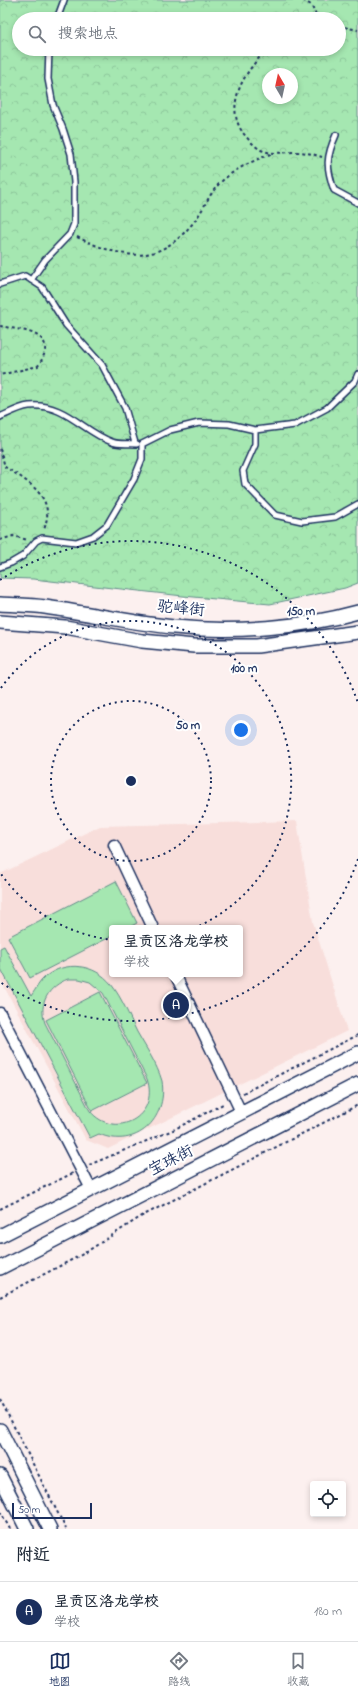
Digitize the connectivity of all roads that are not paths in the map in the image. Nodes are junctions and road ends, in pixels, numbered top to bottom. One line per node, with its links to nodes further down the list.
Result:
1 (64, 0): 2 (lane)
2 (60, 12)
3 (49, 56): 6 (lane)
4 (336, 135): 5 (lane)
5 (358, 203)
6 (31, 280): 7 (lane); 11 (lane)
7 (0, 284)
8 (358, 374): 10 (lane)
9 (0, 417): 11 (lane)
10 (255, 430): 12 (lane); 13 (lane)
11 (135, 444): 12 (lane)
12 (142, 444): 14 (lane)
13 (358, 504)
14 (0, 567)
15 (0, 604): 16 (main road, 驼峰街)
16 (358, 612)
17 (0, 622): 18 (main road)
18 (358, 632)
19 (114, 845): 20 (street)
20 (152, 925)
21 (176, 977): 26 (street)
22 (0, 1013): 23 (street)
23 (2, 1024): 27 (street)
24 (358, 1053): 26 (main road, 宝珠街)
25 (358, 1084): 29 (main road, 宝珠街)
26 (241, 1112): 27 (main road, 宝珠街)
27 (91, 1189): 28 (main road, 宝珠街)
28 (0, 1236)
29 (0, 1268)
30 (0, 1430): 33 (main road)
31 (0, 1476): 32 (main road)
32 (27, 1529)
33 (50, 1529)

